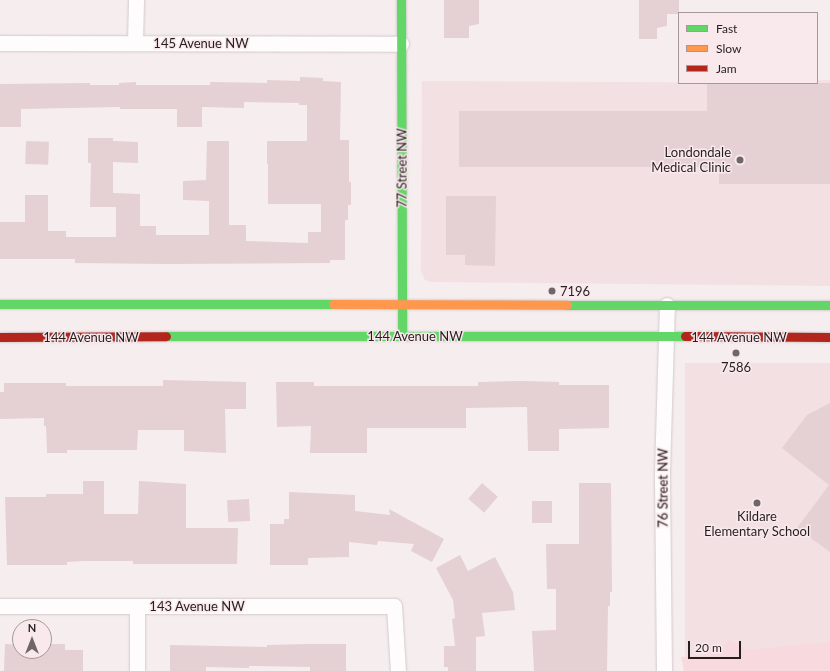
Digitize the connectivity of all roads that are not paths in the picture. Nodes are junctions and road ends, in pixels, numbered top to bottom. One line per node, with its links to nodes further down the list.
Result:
1 (136, 0): 3 (street)
2 (401, 0): 5 (street, 77 Street NW)
3 (135, 42): 4 (street, 145 Avenue NW); 5 (street, 145 Avenue NW)
4 (0, 43)
5 (401, 44): 7 (street, 77 Street NW)
6 (0, 304): 7 (street)
7 (402, 304): 8 (street); 10 (street, 77 Street NW)
8 (668, 305): 9 (street); 13 (street, 76 Street NW)
9 (830, 305)
10 (402, 335): 11 (street, 144 Avenue NW); 13 (street, 144 Avenue NW)
11 (0, 337)
12 (830, 337): 13 (street, 144 Avenue NW)
13 (666, 338): 18 (street, 76 Street NW)
14 (0, 606): 15 (street, 143 Avenue NW)
15 (137, 606): 16 (street); 17 (street, 143 Avenue NW)
16 (137, 671)
17 (398, 671)
18 (664, 671)

